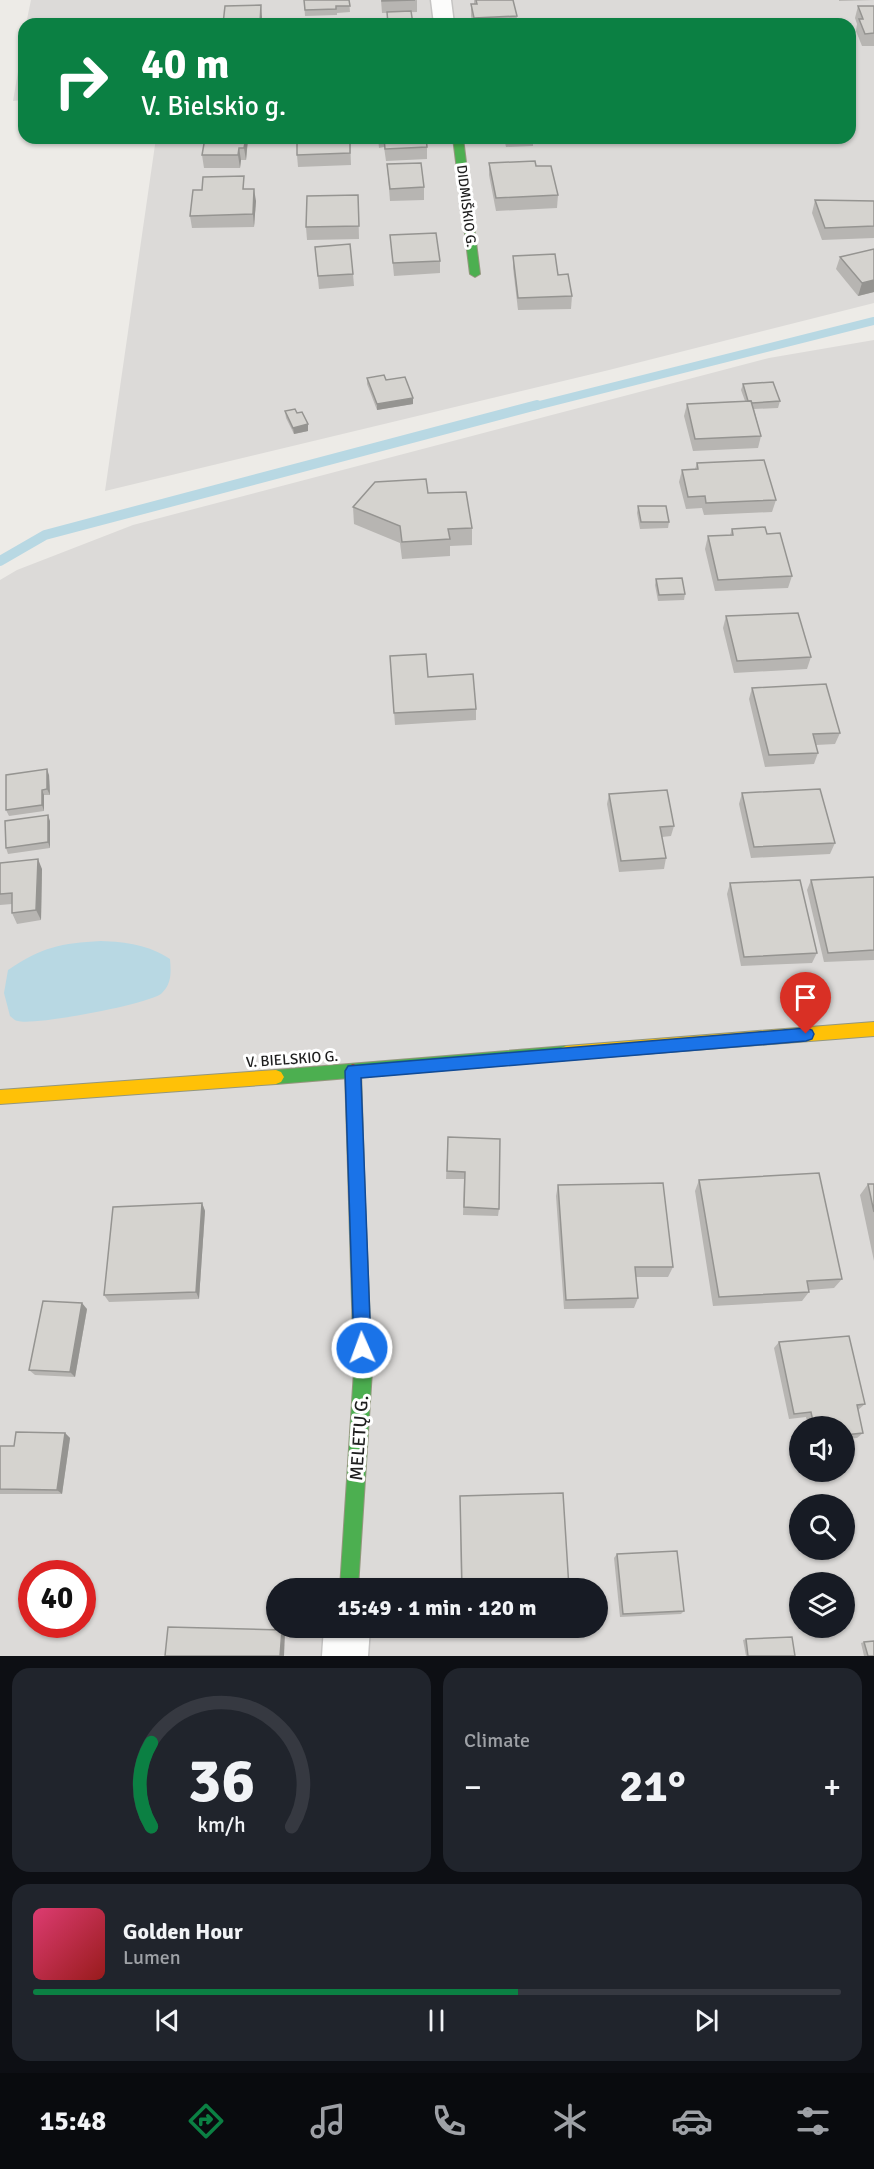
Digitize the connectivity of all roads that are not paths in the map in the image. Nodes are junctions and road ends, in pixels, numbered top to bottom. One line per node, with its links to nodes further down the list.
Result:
1 (441, 0): 2 (street)
2 (443, 18)
3 (459, 144): 4 (street, DIDMIŠKIO G.)
4 (475, 274)
5 (874, 1029): 6 (street, V. BIELSKIO G.)
6 (353, 1071): 7 (street, V. BIELSKIO G.); 8 (street, MELETŲ G.)
7 (0, 1097)
8 (350, 1578)
9 (346, 1638): 10 (street)
10 (345, 1656)

